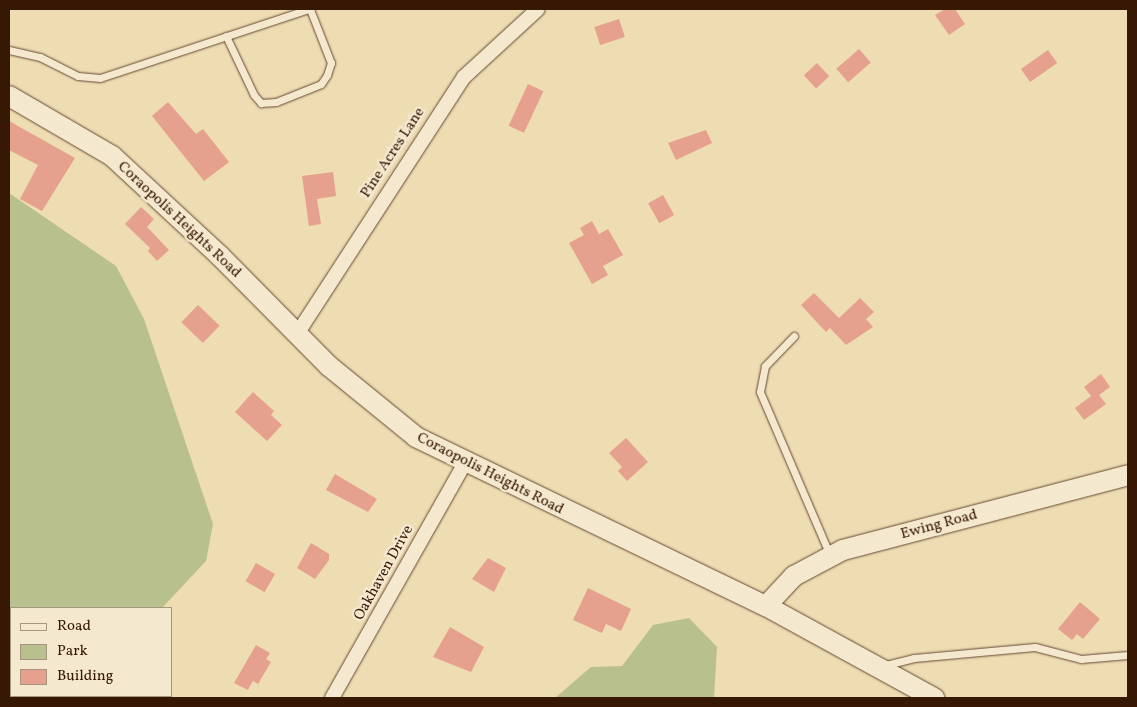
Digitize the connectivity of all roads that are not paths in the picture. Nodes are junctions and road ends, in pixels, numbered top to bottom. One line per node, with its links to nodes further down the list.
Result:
1 (309, 9): 3 (lane); 3 (lane)
2 (538, 9): 6 (street, Pine Acres Lane)
3 (226, 36): 4 (lane)
4 (9, 50)
5 (9, 96): 6 (street, Coraopolis Heights Road)
6 (297, 334): 8 (street, Coraopolis Heights Road)
7 (794, 336): 10 (lane)
8 (465, 463): 11 (street, Coraopolis Heights Road); 14 (street, Oakhaven Drive)
9 (1128, 474): 10 (street, Ewing Road)
10 (831, 556): 11 (street, Ewing Road)
11 (766, 606): 13 (street, Coraopolis Heights Road)
12 (1128, 655): 13 (lane)
13 (877, 667): 15 (street, Coraopolis Heights Road)
14 (332, 698)
15 (934, 698)

